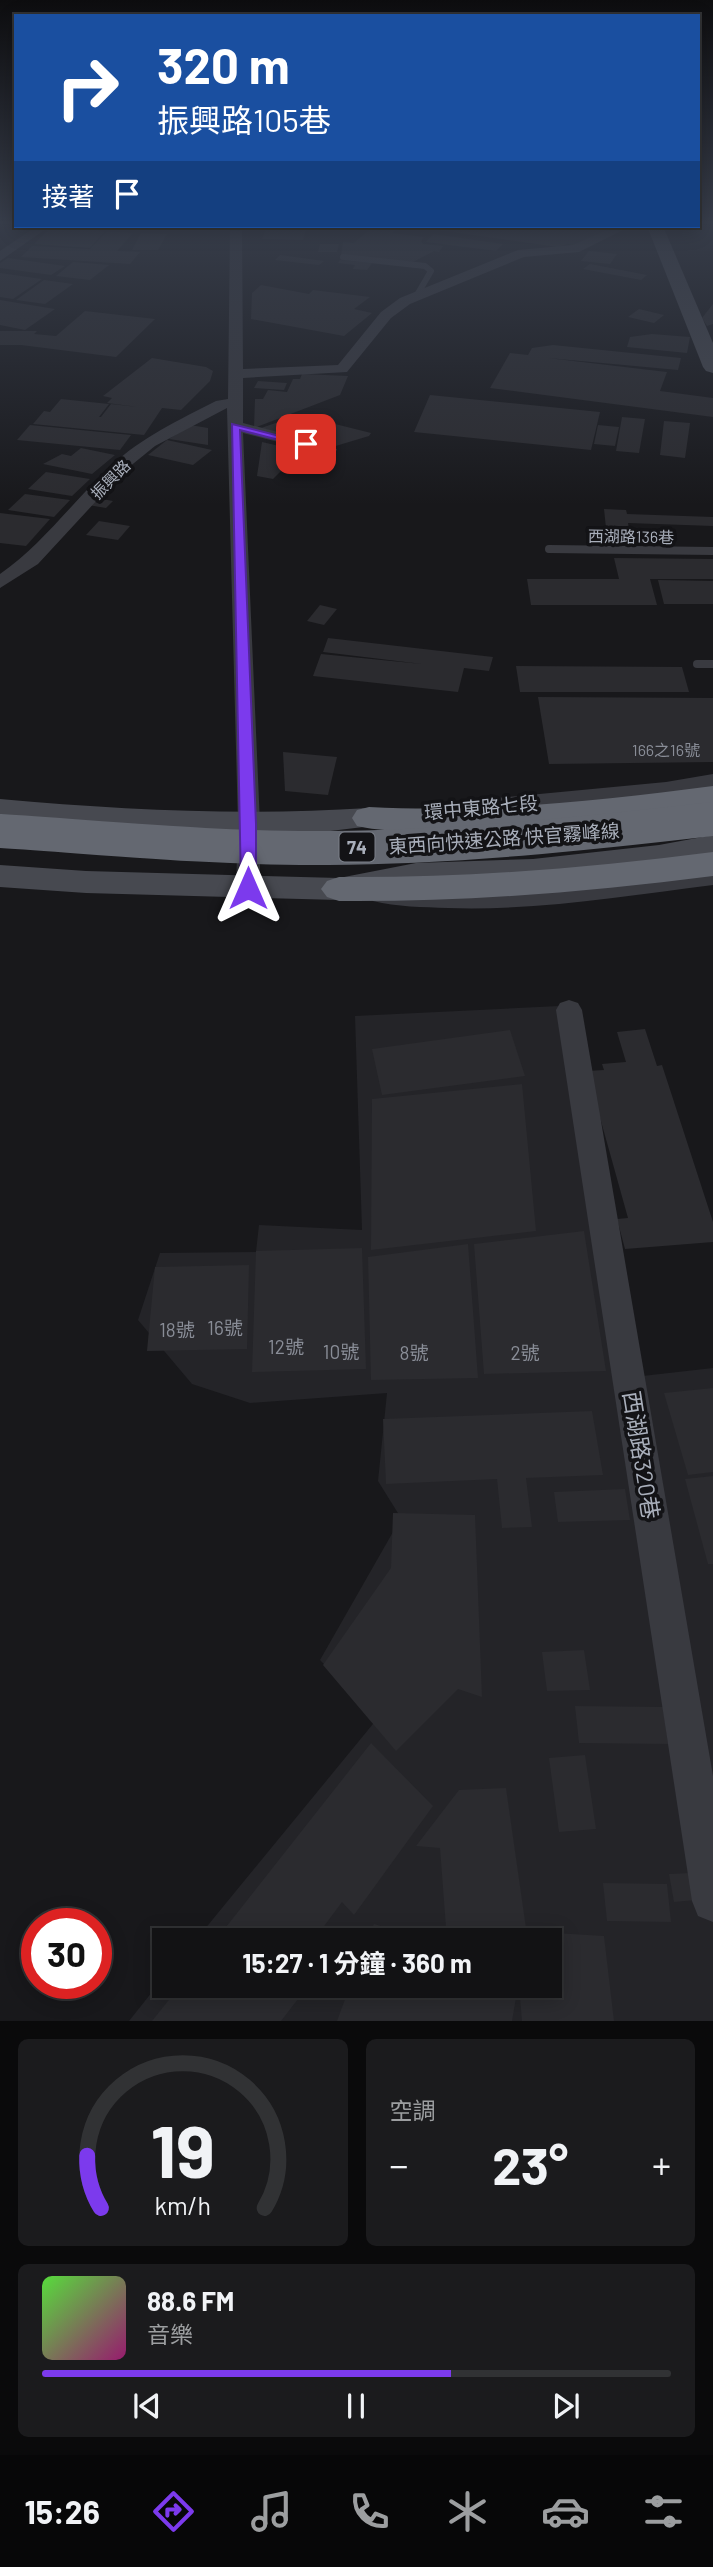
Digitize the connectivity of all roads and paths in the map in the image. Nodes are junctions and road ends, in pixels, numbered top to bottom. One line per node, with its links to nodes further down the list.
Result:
1 (237, 316): 5 (street)
2 (382, 316): 5 (street)
3 (692, 316): 4 (street)
4 (713, 367)
5 (237, 374): 6 (street)
6 (237, 402): 7 (street); 11 (street, 振興路)
7 (236, 426): 8 (street); 19 (street)
8 (329, 450)
9 (549, 549): 10 (lane, 西湖路136巷)
10 (713, 551)
11 (0, 582)
12 (697, 664): 13 (lane)
13 (713, 664)
14 (713, 781): 18 (street, 環中東路七段)
15 (713, 796): 18 (highway)
16 (0, 809): 19 (street, 環中東路七段)
17 (713, 817): 19 (street, 環中東路七段); 20 (highway, 東西向快速公路 快官霧峰線 / 74, bridge)
18 (369, 818): 19 (street, 環中東路七段)
19 (249, 824): 27 (street)
20 (0, 831)
21 (713, 840): 23 (highway, 東西向快速公路 快官霧峰線 / 74)
22 (713, 846): 28 (street)
23 (0, 853)
24 (713, 864): 28 (highway)
25 (0, 876): 27 (street)
26 (713, 877): 28 (street)
27 (248, 888): 28 (street)
28 (339, 889)
29 (569, 1010): 30 (street, 西湖路320巷)
30 (713, 1901)

